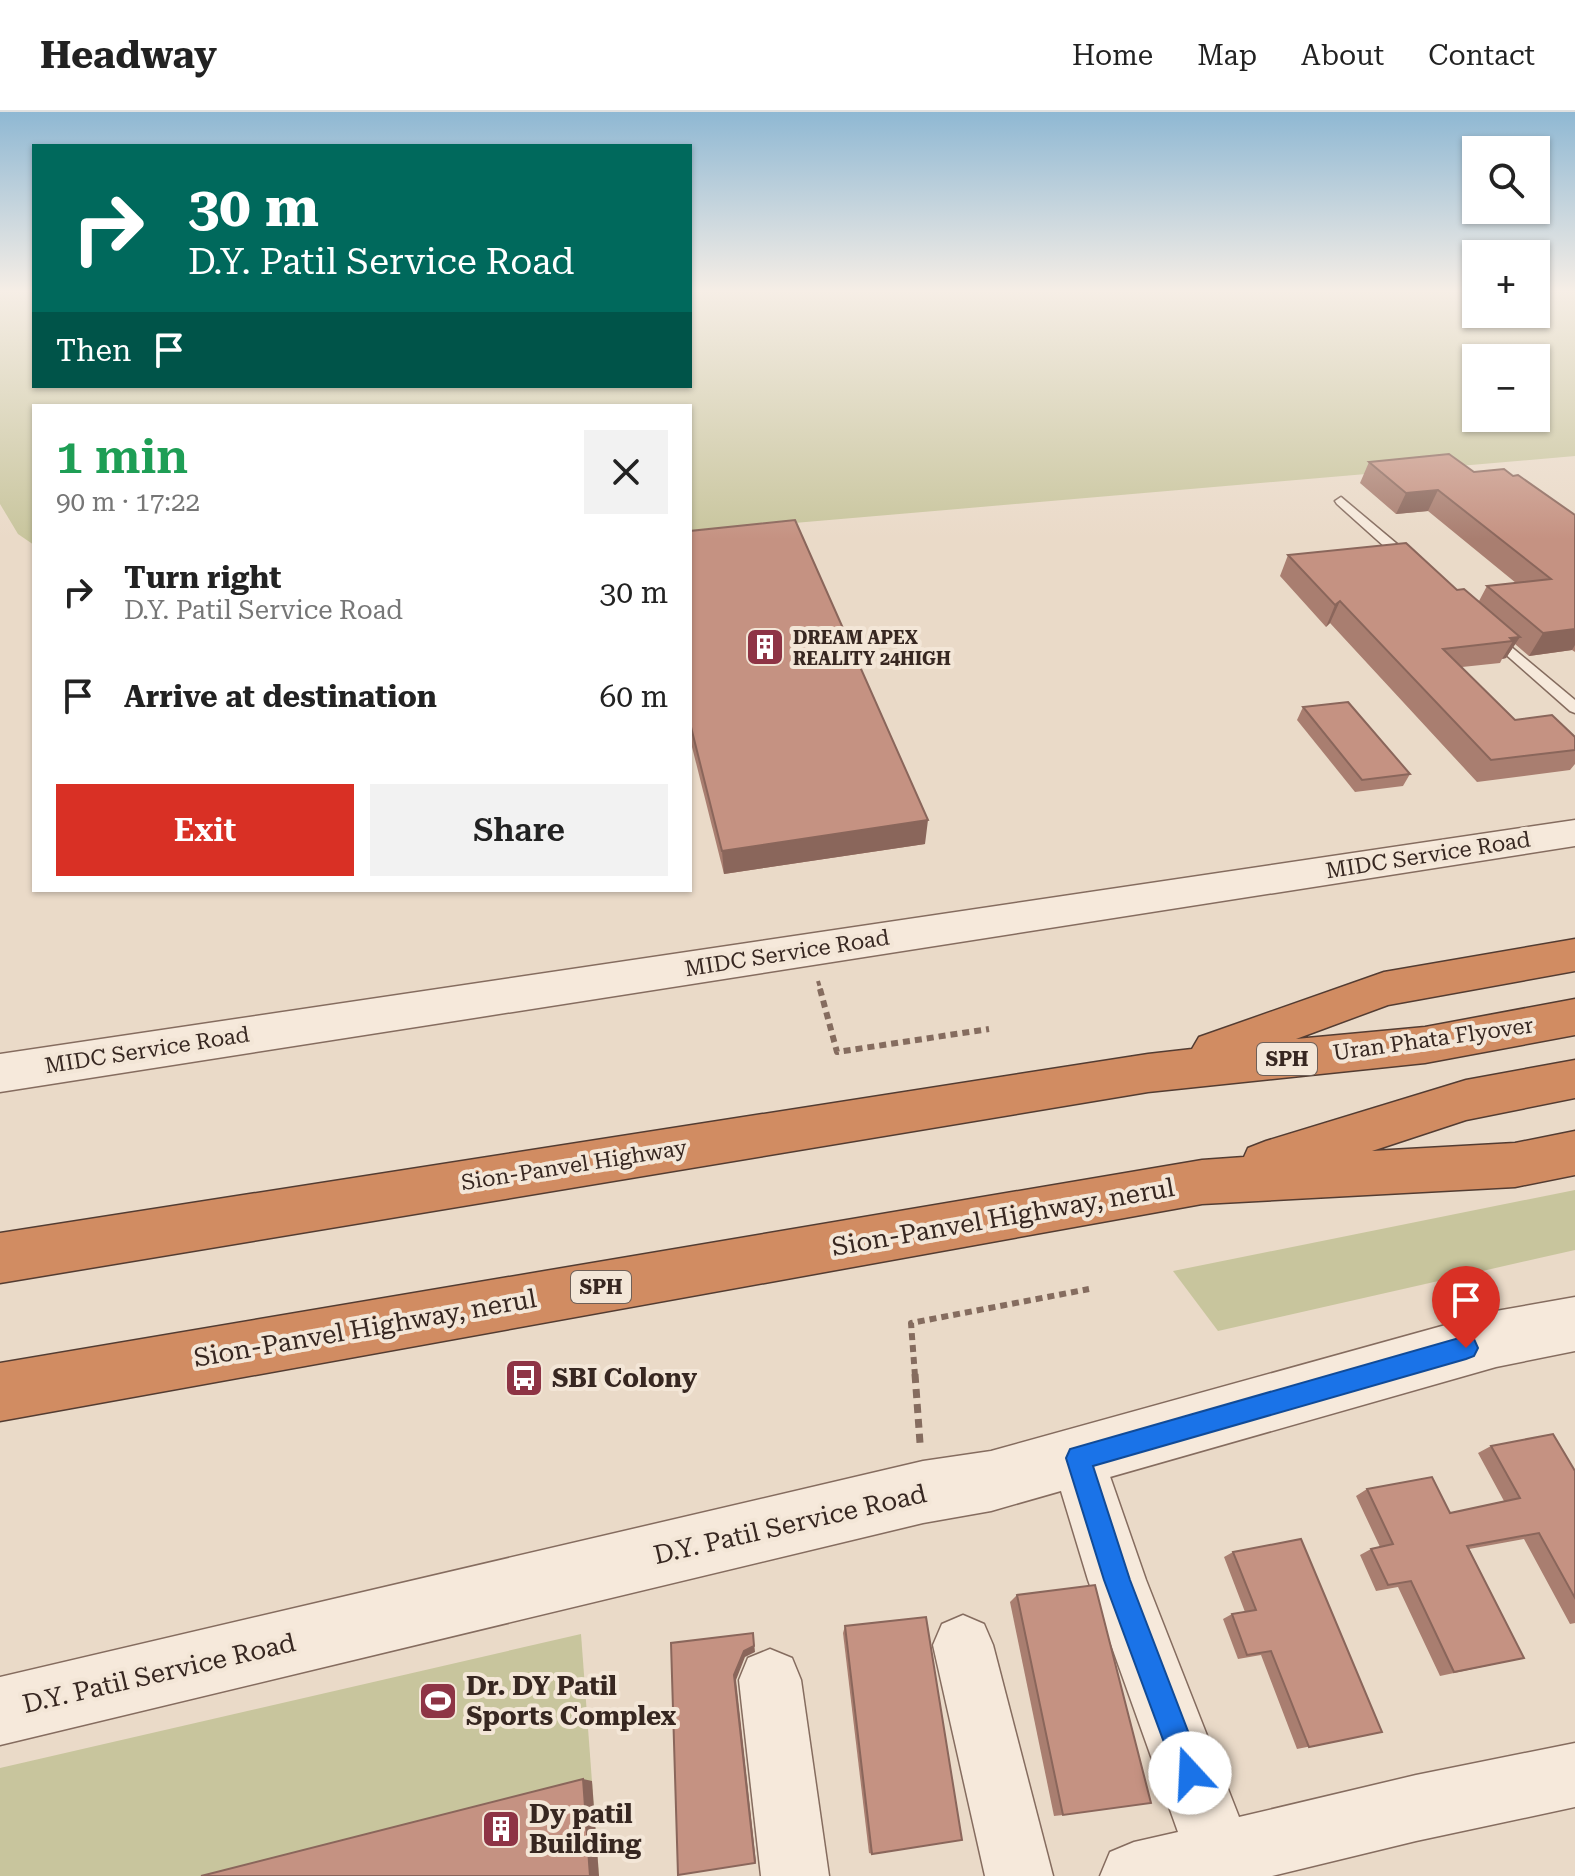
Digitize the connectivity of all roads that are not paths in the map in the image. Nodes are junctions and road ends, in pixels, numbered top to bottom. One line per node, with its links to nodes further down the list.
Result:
1 (1341, 501): 2 (lane)
2 (1423, 573)
3 (1481, 625): 4 (lane)
4 (1575, 708)
5 (1575, 833): 8 (street, MIDC Service Road)
6 (1575, 955): 9 (highway)
7 (1575, 1017): 9 (highway, Uran Phata Flyover / SPH)
8 (0, 1073)
9 (1148, 1073): 13 (highway, Sion-Panvel Highway / SPH)
10 (1575, 1079): 12 (highway, SPH)
11 (1575, 1153): 12 (highway)
12 (1202, 1182): 15 (highway, Sion-Panvel Highway, nerul / SPH)
13 (0, 1258)
14 (1575, 1324): 16 (street, D.Y. Patil Service Road)
15 (0, 1392)
16 (1078, 1458): 19 (street, D.Y. Patil Service Road); 21 (street)
17 (963, 1645): 23 (street)
18 (770, 1680): 22 (street)
19 (0, 1711)
20 (1575, 1775): 21 (street)
21 (1224, 1866): 24 (street)
22 (795, 1876)
23 (1019, 1876)
24 (1134, 1876)

